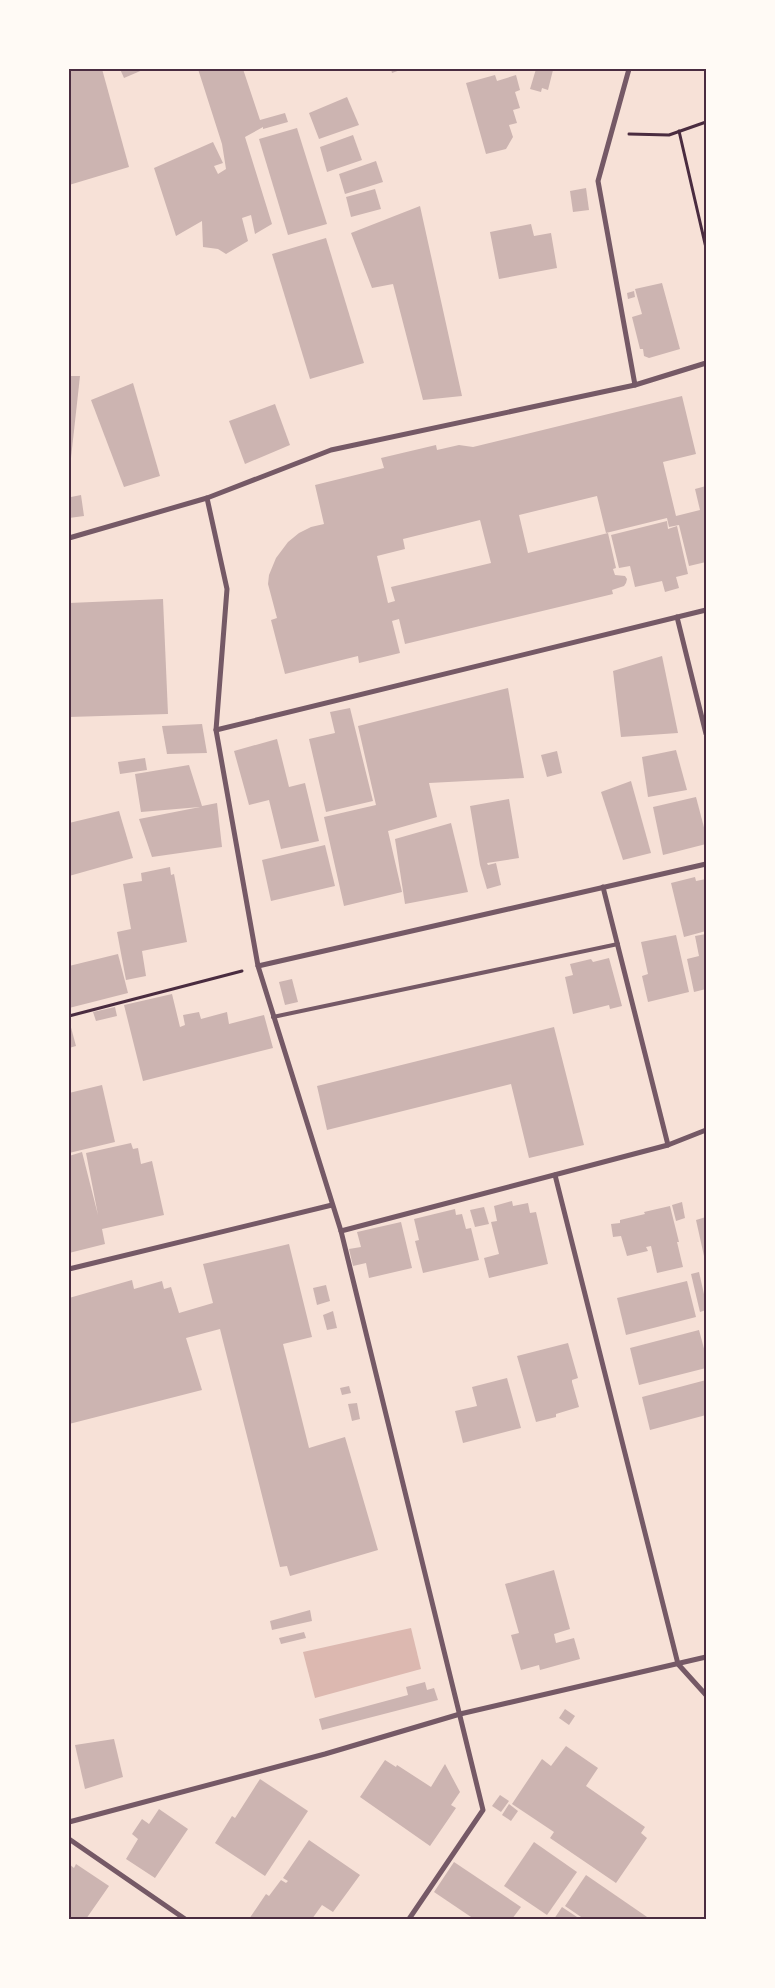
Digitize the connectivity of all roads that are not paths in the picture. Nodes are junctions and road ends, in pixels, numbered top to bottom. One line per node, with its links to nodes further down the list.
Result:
1 (629, 69): 3 (street)
2 (706, 363): 3 (street)
3 (635, 385): 4 (street)
4 (207, 498): 5 (street); 8 (street)
5 (69, 538)
6 (706, 610): 7 (street)
7 (677, 617): 8 (street); 9 (street)
8 (216, 730): 13 (street)
9 (706, 734)
10 (706, 864): 11 (street)
11 (603, 887): 12 (street); 13 (street)
12 (618, 944): 14 (lane); 16 (street)
13 (258, 966): 14 (street)
14 (273, 1017): 18 (street)
15 (706, 1130): 16 (street)
16 (668, 1145): 17 (street)
17 (555, 1174): 19 (street); 22 (street)
18 (332, 1205): 19 (street); 20 (street)
19 (341, 1231): 24 (street)
20 (69, 1270)
21 (706, 1657): 22 (street)
22 (678, 1664): 23 (street); 24 (street)
23 (706, 1695)
24 (460, 1714): 25 (street); 28 (street)
25 (69, 1822)
26 (69, 1839): 27 (street)
27 (185, 1919)
28 (409, 1919)

